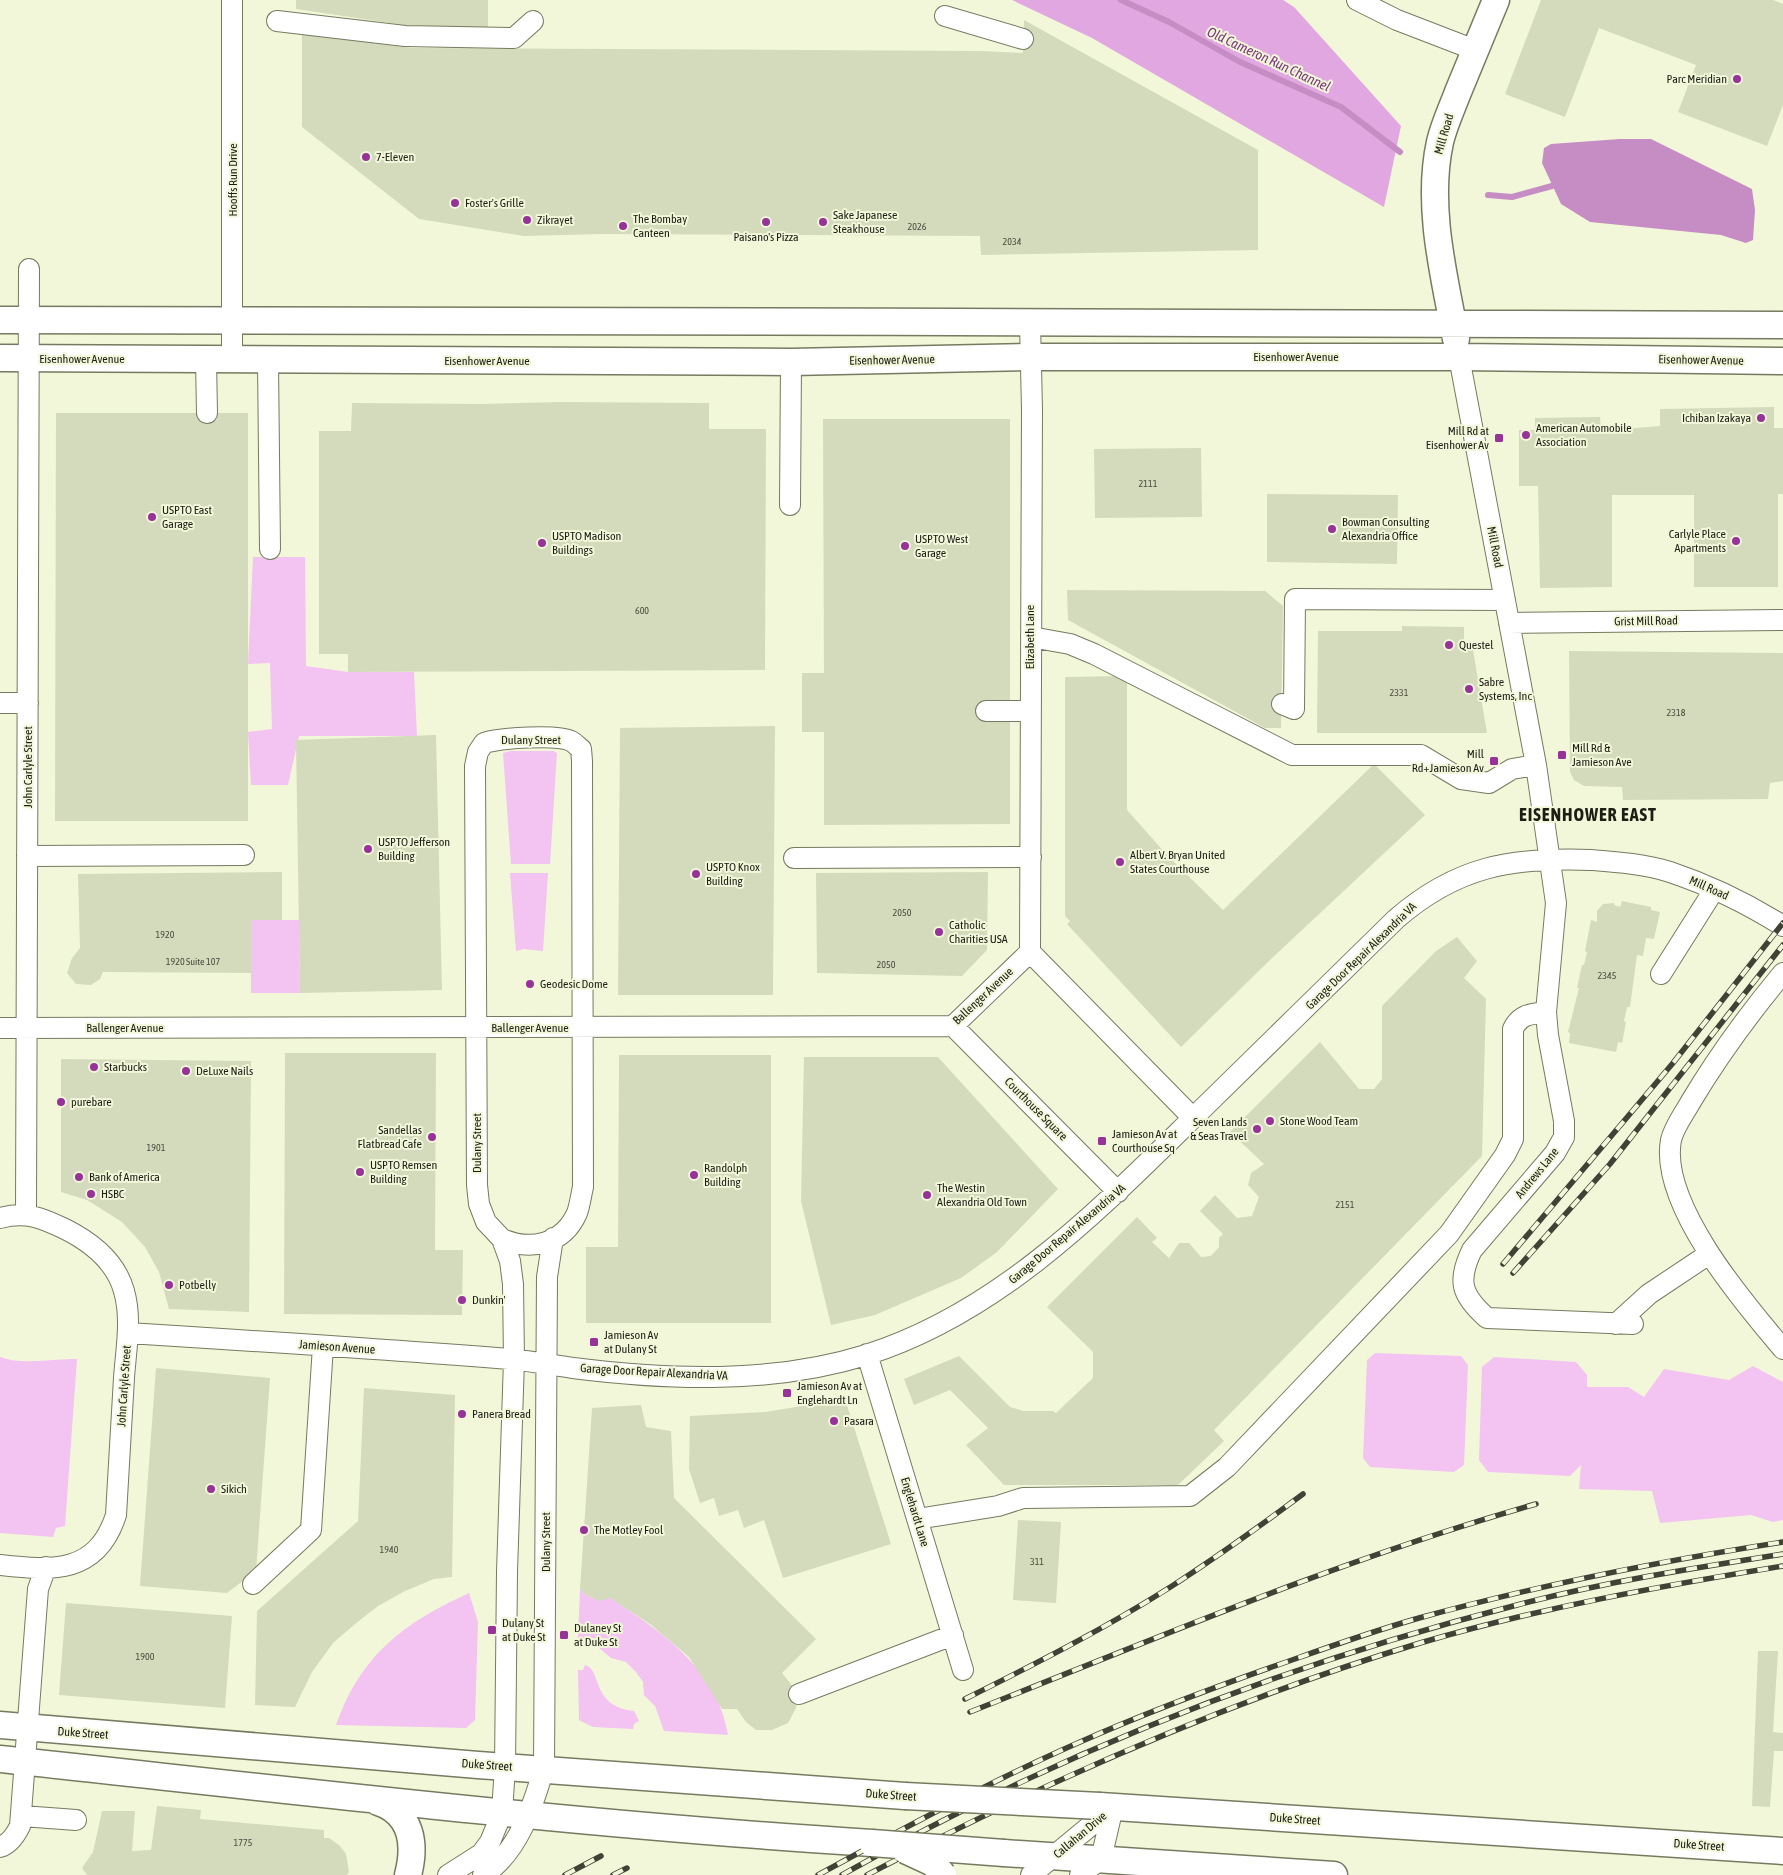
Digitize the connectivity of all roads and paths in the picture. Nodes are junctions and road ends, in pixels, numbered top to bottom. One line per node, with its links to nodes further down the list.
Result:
1 (232, 0): 12 (street, Hooffs Run Drive)
2 (1357, 0): 8 (street)
3 (1496, 0): 8 (main road, Mill Road)
4 (945, 16): 7 (street)
5 (277, 21): 6 (street)
6 (533, 21)
7 (1023, 39)
8 (1475, 50): 14 (main road, Mill Road)
9 (29, 269): 11 (street, John Carlyle Street)
10 (0, 320): 11 (main road)
11 (29, 320): 12 (main road); 19 (street, John Carlyle Street)
12 (232, 322): 13 (main road); 21 (street, Hooffs Run Drive)
13 (1030, 322): 14 (main road); 16 (street, Elizabeth Lane)
14 (1452, 323): 15 (main road); 17 (main road, Mill Road)
15 (1783, 325)
16 (1030, 357): 17 (main road, Eisenhower Avenue); 24 (main road, Eisenhower Avenue); 31 (street, Elizabeth Lane)
17 (1459, 357): 23 (main road, Eisenhower Avenue); 28 (street, Mill Road)
18 (0, 358): 19 (main road, Eisenhower Avenue)
19 (29, 358): 20 (main road, Eisenhower Avenue); 33 (street, John Carlyle Street)
20 (206, 360): 21 (main road, Eisenhower Avenue); 25 (street)
21 (232, 360): 22 (main road, Eisenhower Avenue)
22 (268, 361): 24 (main road, Eisenhower Avenue); 27 (street)
23 (1783, 361)
24 (791, 362): 26 (street)
25 (207, 413)
26 (790, 505)
27 (270, 549)
28 (1505, 600): 30 (street, Mill Road); 34 (street)
29 (1783, 620): 30 (street, Grist Mill Road)
30 (1509, 623): 37 (street, Mill Road)
31 (1031, 637): 36 (street, Elizabeth Lane); 37 (street)
32 (0, 702): 33 (street)
33 (28, 703): 39 (street, John Carlyle Street)
34 (1282, 704)
35 (986, 711): 36 (street)
36 (1030, 711): 40 (street, Elizabeth Lane)
37 (1536, 765): 42 (street, Mill Road)
38 (244, 855): 39 (street)
39 (27, 856): 51 (street, John Carlyle Street)
40 (1031, 857): 41 (street); 45 (street, Elizabeth Lane)
41 (794, 858)
42 (1550, 859): 43 (street, Mill Road); 48 (street, Andrews Lane); 54 (street, Garage Door Repair Alexandria VA)
43 (1714, 890): 44 (street, Mill Road); 47 (street)
44 (1783, 926)
45 (1030, 952): 49 (street, Ballenger Avenue); 54 (street)
46 (1783, 973): 60 (street)
47 (1661, 974)
48 (1546, 1012): 60 (street, Andrews Lane); 67 (street)
49 (953, 1026): 53 (street, Ballenger Avenue); 55 (street, Courthouse Square)
50 (0, 1028): 51 (street, Ballenger Avenue)
51 (27, 1028): 52 (street, Ballenger Avenue); 56 (street, John Carlyle Street)
52 (478, 1028): 53 (street, Ballenger Avenue); 53 (street, Dulany Street); 59 (street, Dulany Street)
53 (583, 1028): 58 (street, Dulany Street)
54 (1192, 1118): 55 (street, Garage Door Repair Alexandria VA)
55 (1118, 1192): 64 (street, Garage Door Repair Alexandria VA)
56 (26, 1214): 57 (street); 61 (street, John Carlyle Street)
57 (0, 1218)
58 (554, 1238): 59 (street, Dulany Street); 66 (street, Dulany Street)
59 (502, 1239): 65 (street, Dulany Street)
60 (1710, 1254): 63 (street)
61 (128, 1332): 62 (street, Jamieson Avenue); 69 (street, John Carlyle Street)
62 (323, 1346): 65 (street, Jamieson Avenue); 70 (street)
63 (1783, 1349)
64 (867, 1354): 66 (street, Garage Door Repair Alexandria VA); 67 (street, Englehardt Lane)
65 (514, 1360): 66 (street, Jamieson Avenue); 77 (street, Dulany Street)
66 (545, 1363): 78 (street, Dulany Street)
67 (917, 1519): 71 (street, Englehardt Lane)
68 (0, 1565): 69 (street, John Carlyle Street)
69 (46, 1568): 75 (street)
70 (253, 1584)
71 (953, 1635): 72 (street, Englehardt Lane); 73 (street)
72 (963, 1670)
73 (799, 1694)
74 (0, 1725): 75 (main road, Duke Street)
75 (27, 1729): 76 (street); 77 (main road, Duke Street)
76 (12, 1760): 79 (main road); 83 (street)
77 (505, 1766): 78 (main road, Duke Street); 81 (street, Dulany Street)
78 (544, 1768): 80 (main road, Duke Street, bridge); 82 (street, Dulany Street)
79 (373, 1800): 81 (main road); 90 (main road)
80 (1106, 1806): 87 (main road, Duke Street); 88 (street, Callahan Drive); 89 (street, Callahan Drive)
81 (502, 1813): 82 (main road); 91 (street, Dulany Street)
82 (529, 1815): 85 (main road); 92 (street, Dulany Street)
83 (22, 1816): 84 (street); 86 (street)
84 (76, 1820)
85 (872, 1843): 88 (main road, bridge); 93 (main road, bridge)
86 (0, 1846)
87 (1783, 1851)
88 (1056, 1856): 89 (main road); 94 (street, Callahan Drive)
89 (1101, 1859): 95 (street); 96 (main road)
90 (408, 1875)
91 (448, 1875)
92 (483, 1875)
93 (943, 1875)
94 (1031, 1875)
95 (1080, 1875)
96 (1334, 1875)

